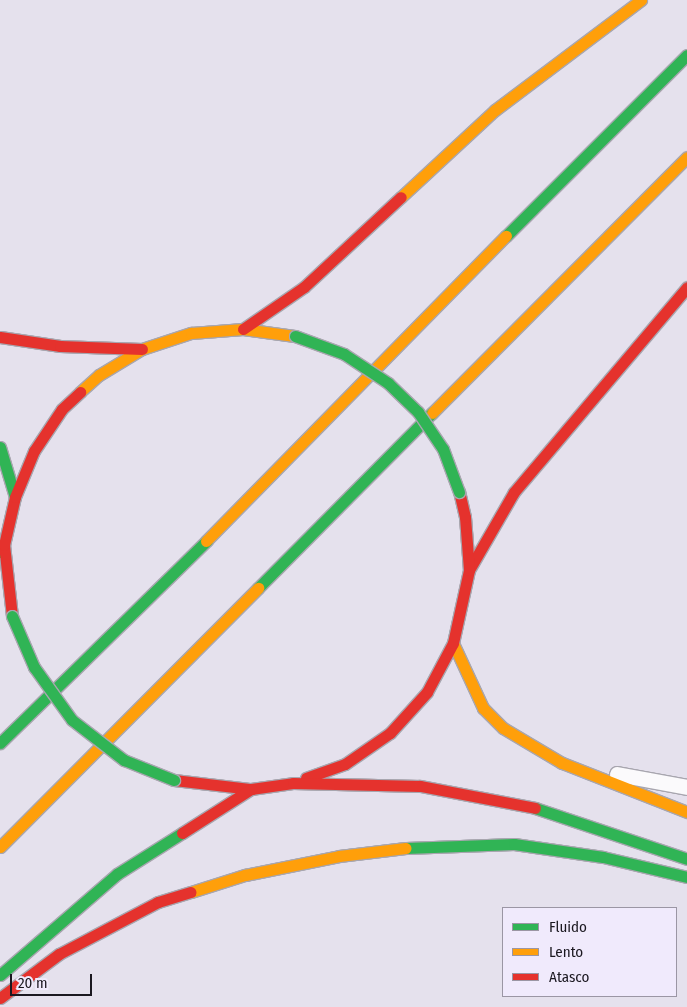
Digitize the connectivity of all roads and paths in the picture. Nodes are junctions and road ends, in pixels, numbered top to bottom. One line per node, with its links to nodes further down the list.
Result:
1 (641, 0): 5 (main road)
2 (687, 55): 13 (main road)
3 (687, 157): 19 (main road)
4 (687, 288): 11 (main road)
5 (243, 329): 7 (main road); 11 (main road, bridge)
6 (0, 337): 7 (main road)
7 (142, 349): 9 (main road)
8 (0, 447): 9 (main road)
9 (15, 497): 10 (main road)
10 (2, 548): 17 (main road, bridge)
11 (469, 570): 12 (main road)
12 (453, 644): 14 (main road); 15 (main road)
13 (0, 743)
14 (562, 763): 16 (lane); 18 (main road)
15 (293, 783): 17 (main road); 20 (main road)
16 (687, 787)
17 (251, 790): 22 (main road)
18 (687, 812)
19 (0, 847)
20 (687, 859)
21 (687, 878): 23 (main road)
22 (0, 975)
23 (0, 998)

